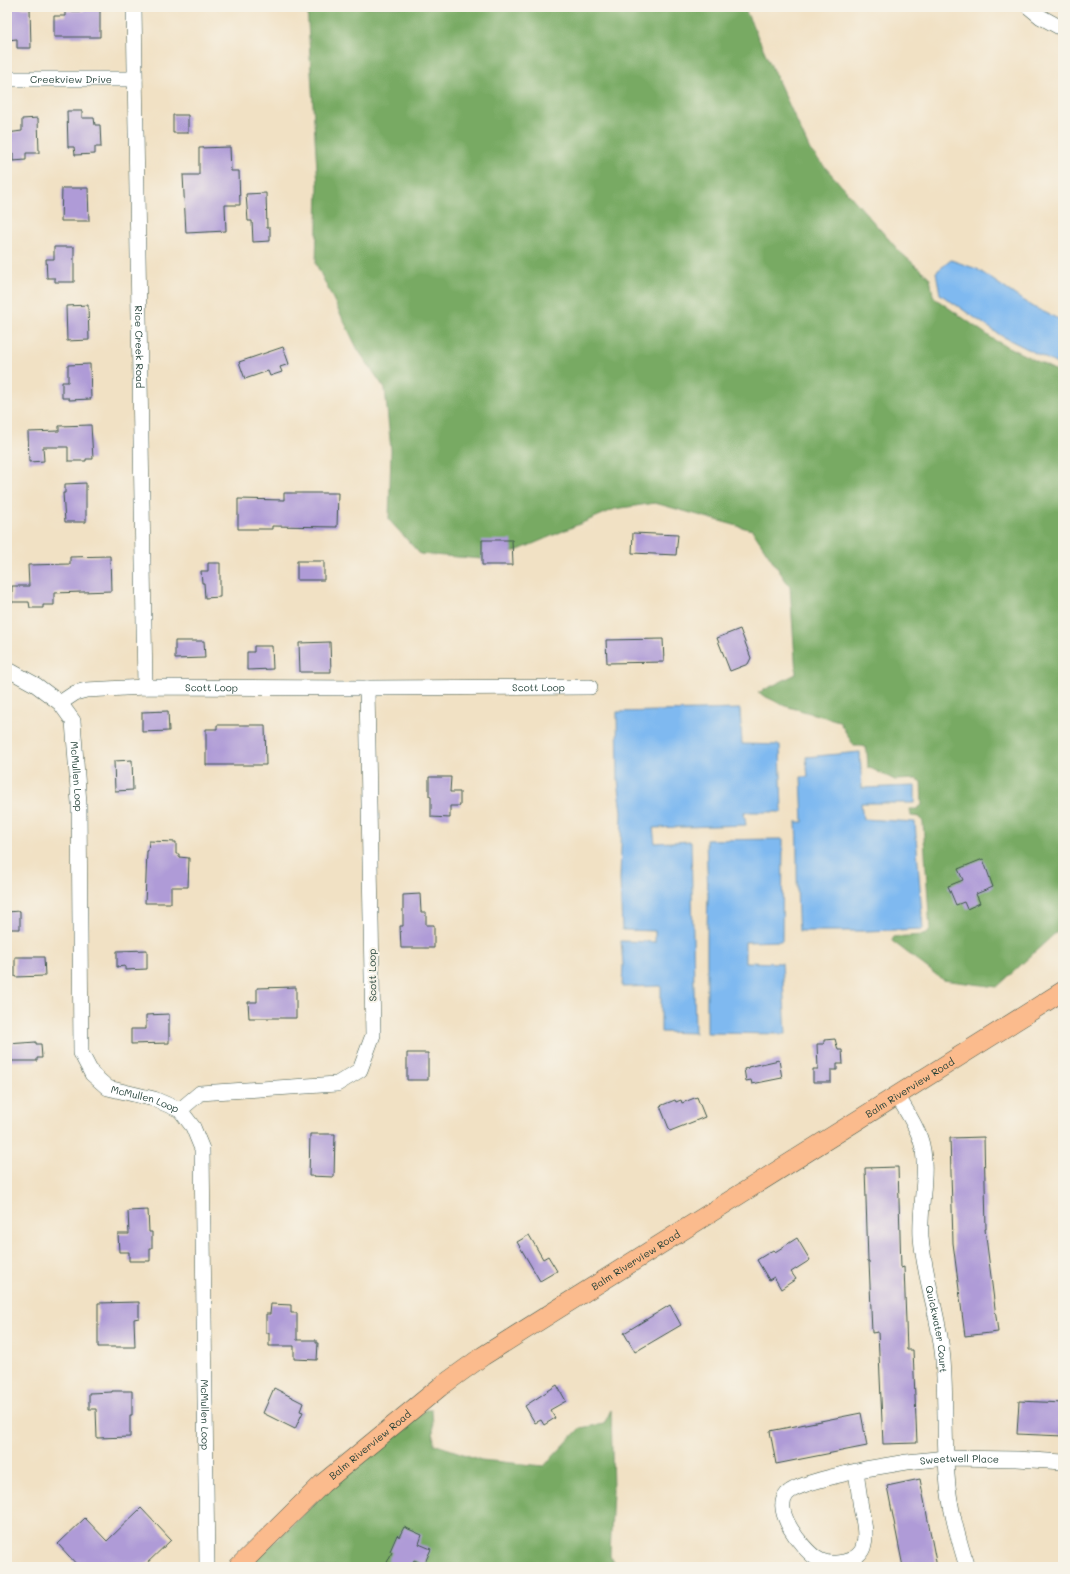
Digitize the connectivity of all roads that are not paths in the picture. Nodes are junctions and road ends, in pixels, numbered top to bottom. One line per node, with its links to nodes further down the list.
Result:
1 (134, 7): 5 (street, Rice Creek Road)
2 (1029, 7): 3 (street)
3 (1063, 29)
4 (7, 79): 5 (street, Creekview Drive)
5 (135, 79): 7 (street, Rice Creek Road)
6 (7, 669): 10 (street, McMullen Loop)
7 (145, 687): 9 (street, Scott Loop); 10 (street, Scott Loop)
8 (590, 687): 9 (street, Scott Loop)
9 (367, 688): 13 (street, Scott Loop)
10 (60, 703): 13 (street, McMullen Loop)
11 (1063, 991): 12 (main road, Balm Riverview Road)
12 (897, 1095): 14 (street, Quickwater Court); 18 (main road, Balm Riverview Road)
13 (180, 1110): 17 (street, McMullen Loop)
14 (946, 1458): 15 (street, Sweetwell Place); 16 (street, Sweetwell Place); 19 (street, Quickwater Court)
15 (1063, 1462)
16 (856, 1471): 16 (street, Sweetwell Place)
17 (207, 1567)
18 (238, 1567)
19 (967, 1567)

